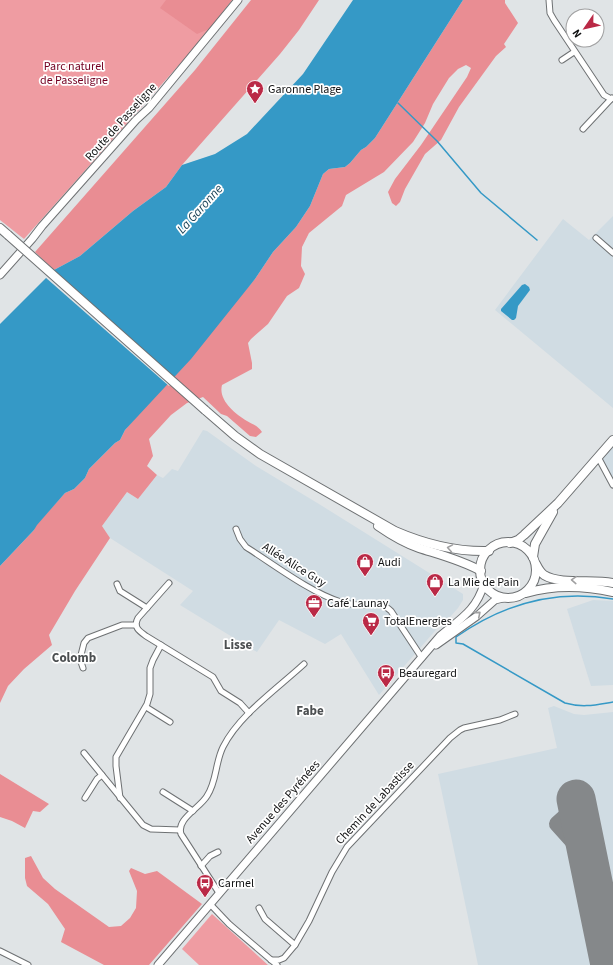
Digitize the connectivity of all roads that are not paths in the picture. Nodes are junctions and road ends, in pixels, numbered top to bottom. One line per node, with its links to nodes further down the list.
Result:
1 (238, 0): 11 (main road, Route de Passeligne)
2 (549, 0): 3 (street)
3 (574, 52): 4 (street); 5 (street)
4 (562, 60)
5 (612, 98): 6 (street)
6 (583, 129)
7 (0, 228): 8 (main road)
8 (4, 235): 12 (main road, bridge)
9 (596, 238): 10 (street)
10 (613, 253)
11 (0, 275)
12 (204, 412): 19 (main road, one-way to 12); 21 (main road)
13 (613, 440): 14 (main road)
14 (598, 457): 15 (street); 16 (main road)
15 (613, 485)
16 (558, 503): 18 (main road); 20 (main road)
17 (236, 529): 32 (street, Allée Alice Guy)
18 (510, 543): 19 (main road); 20 (main road)
19 (489, 550): 21 (main road)
20 (534, 560): 23 (main road, one-way to 20); 27 (main road)
21 (480, 571): 25 (main road)
22 (169, 583): 29 (street)
23 (613, 583)
24 (117, 584): 29 (street)
25 (484, 584): 28 (main road); 32 (main road, Avenue des Pyrénées)
26 (613, 592): 27 (main road)
27 (523, 594): 28 (main road)
28 (503, 598): 32 (main road, Avenue des Pyrénées, one-way to 28)
29 (147, 608): 30 (street)
30 (136, 625): 31 (street); 34 (street)
31 (161, 645): 35 (street); 36 (street)
32 (423, 656): 48 (main road, Avenue des Pyrénées)
33 (304, 664): 36 (street)
34 (82, 668)
35 (146, 707): 38 (street); 43 (street)
36 (249, 713): 44 (street)
37 (516, 714): 51 (street, Chemin de Labastisse)
38 (170, 722)
39 (84, 753): 40 (street)
40 (102, 775): 42 (street); 43 (street)
41 (163, 792): 44 (street)
42 (85, 798)
43 (120, 798): 45 (street)
44 (193, 812): 45 (street)
45 (180, 830): 47 (street)
46 (218, 852): 47 (street)
47 (201, 866): 48 (street)
48 (220, 893): 49 (main road, Avenue des Pyrénées)
49 (210, 904): 53 (street); 55 (main road, Avenue des Pyrénées)
50 (259, 908): 51 (street)
51 (295, 945): 53 (street, Chemin de Labastisse)
52 (0, 951): 54 (street)
53 (270, 960): 56 (street)
54 (28, 965)
55 (158, 965)
56 (277, 965)

